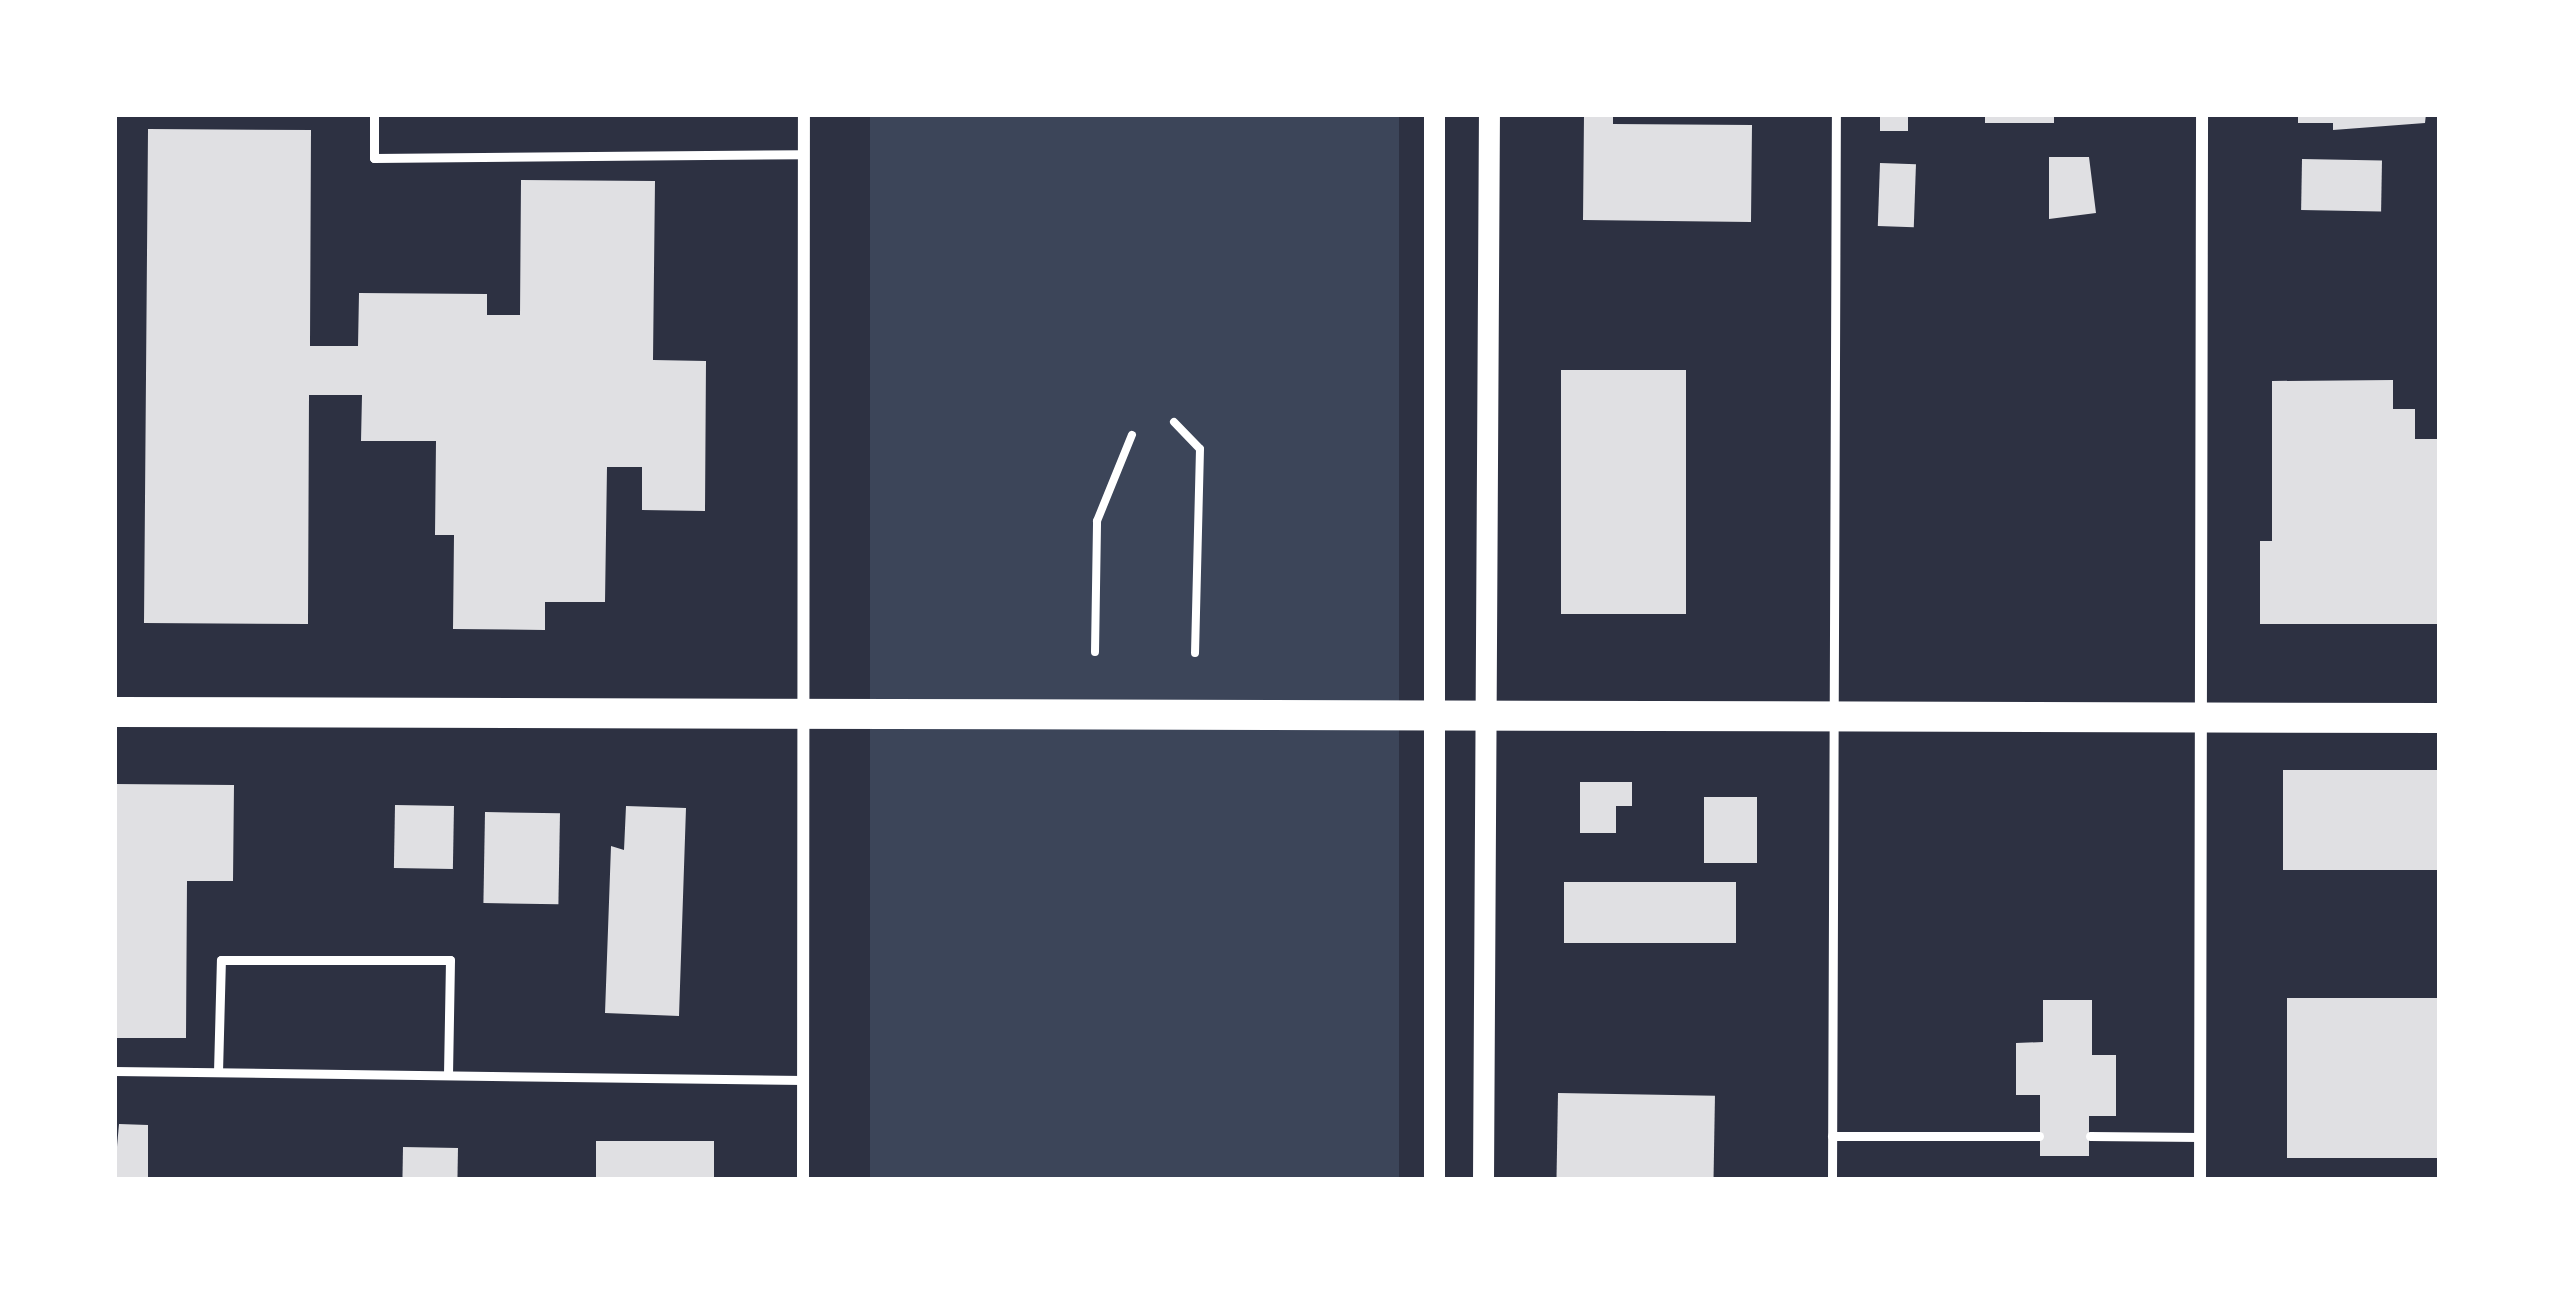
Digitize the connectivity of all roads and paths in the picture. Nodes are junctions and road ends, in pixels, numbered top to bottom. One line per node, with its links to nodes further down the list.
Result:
1 (374, 114): 7 (lane)
2 (804, 114): 7 (street)
3 (1434, 114): 14 (street)
4 (1489, 114): 15 (street)
5 (1836, 114): 16 (lane)
6 (2202, 114): 18 (street)
7 (804, 154): 13 (street)
8 (1174, 422): 11 (path)
9 (1132, 435): 10 (path)
10 (1095, 652)
11 (1195, 653)
12 (114, 712): 13 (main road)
13 (806, 715): 14 (main road); 22 (street)
14 (1433, 718): 15 (main road); 28 (street)
15 (1485, 718): 16 (main road); 29 (street)
16 (1834, 718): 18 (main road); 23 (lane)
17 (2440, 718): 18 (main road)
18 (2203, 719): 26 (street)
19 (114, 1071): 20 (lane)
20 (218, 1072): 21 (lane); 21 (lane)
21 (448, 1076): 22 (lane)
22 (803, 1080): 27 (street)
23 (1832, 1136): 24 (lane); 30 (lane)
24 (2039, 1136)
25 (2090, 1136): 26 (lane)
26 (2200, 1137): 31 (street)
27 (803, 1180)
28 (1434, 1180)
29 (1483, 1180)
30 (1832, 1180)
31 (2200, 1180)

